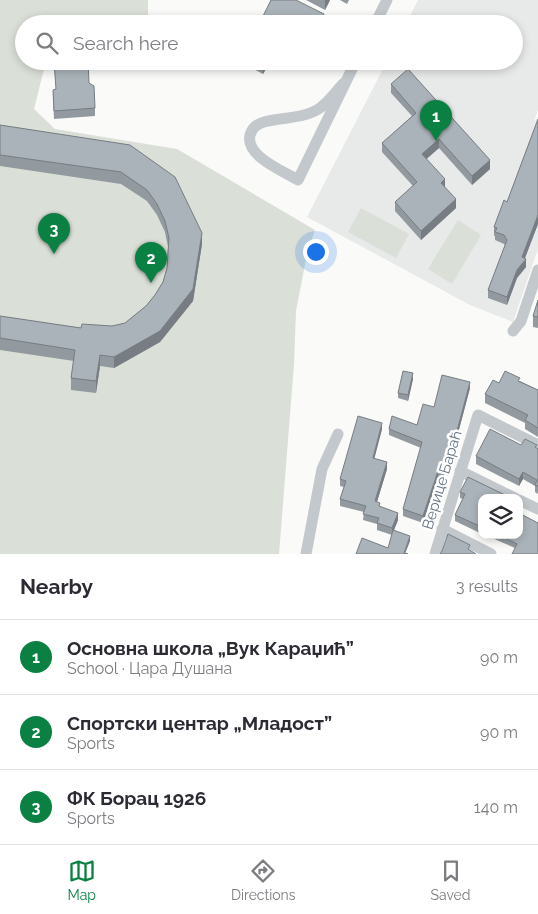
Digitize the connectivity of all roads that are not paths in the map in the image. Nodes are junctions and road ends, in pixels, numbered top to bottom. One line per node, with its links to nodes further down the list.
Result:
1 (387, 0): 2 (street)
2 (380, 15)
3 (351, 70): 4 (street)
4 (344, 83): 4 (street)
5 (538, 270): 6 (street)
6 (513, 331)
7 (338, 434): 14 (street)
8 (538, 445): 9 (street, Верице Бараћ)
9 (460, 471): 10 (street); 13 (street, Верице Бараћ)
10 (506, 494)
11 (523, 502): 12 (street)
12 (538, 509)
13 (442, 529): 15 (street, Верице Бараћ); 16 (street)
14 (306, 554)
15 (434, 554)
16 (491, 554)

